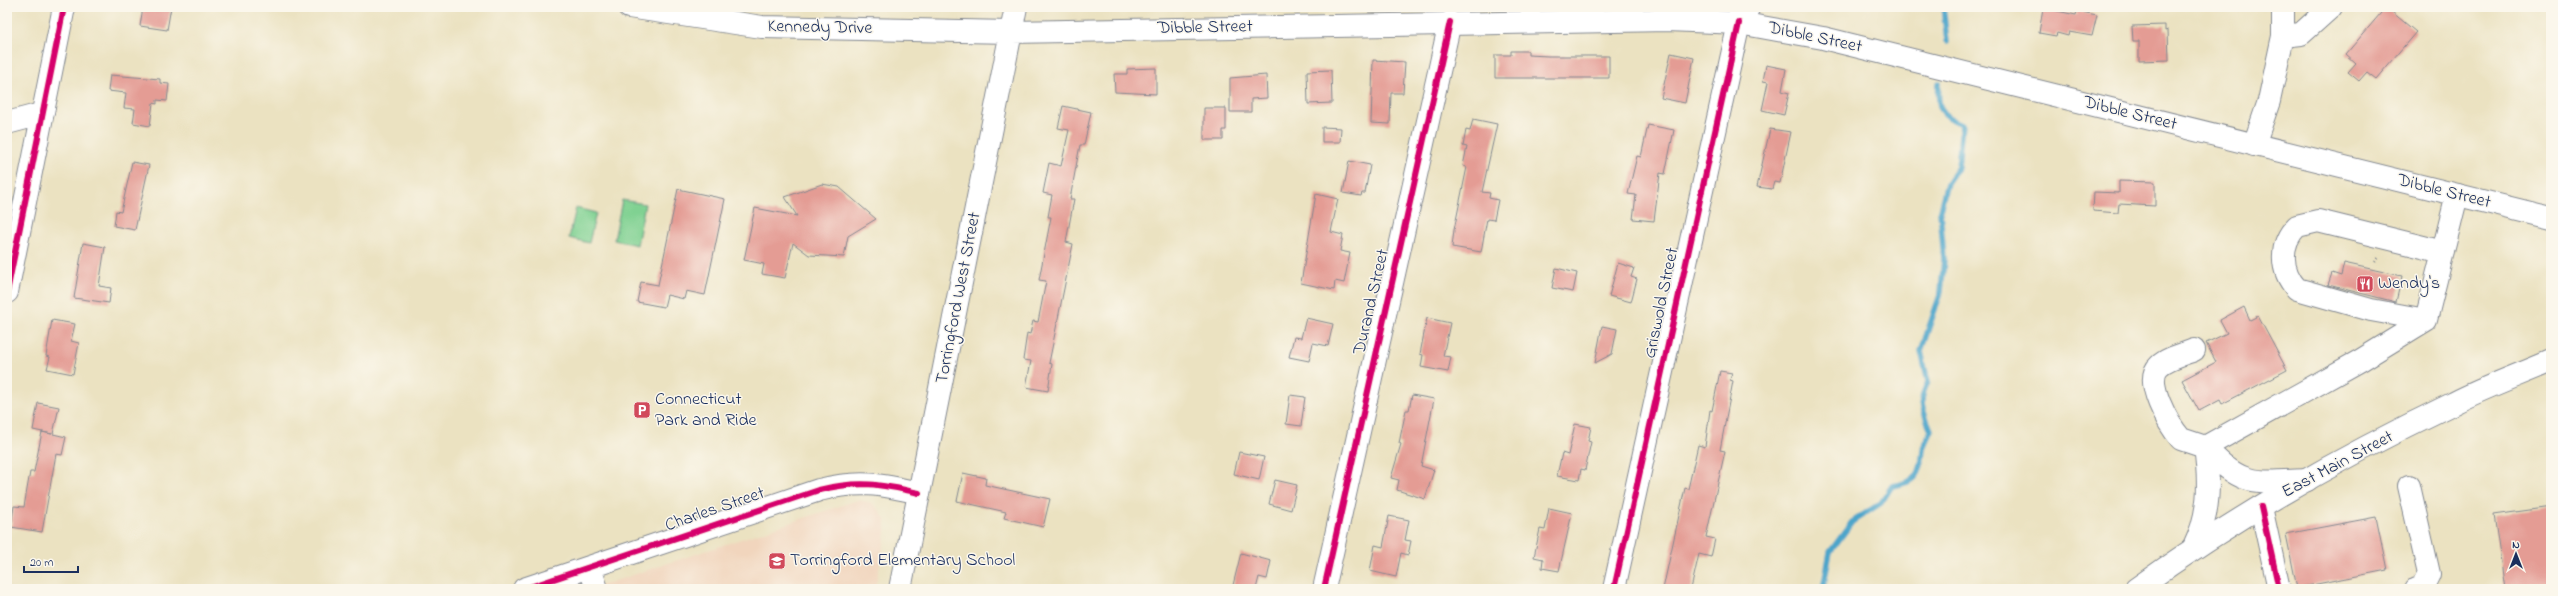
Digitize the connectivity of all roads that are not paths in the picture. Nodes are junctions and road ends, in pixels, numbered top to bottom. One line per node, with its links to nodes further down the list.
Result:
1 (64, 7): 10 (main road)
2 (629, 7): 8 (main road, Kennedy Drive)
3 (1016, 7): 8 (main road, Torringford West Street)
4 (2282, 7): 9 (main road)
5 (2331, 7): 9 (main road)
6 (1744, 15): 7 (main road, Dibble Street); 12 (main road, Dibble Street); 31 (main road, Griswold Street)
7 (1450, 22): 8 (main road, Dibble Street); 30 (main road, Durand Street)
8 (1011, 32): 23 (main road, Torringford West Street)
9 (2283, 36): 12 (main road)
10 (41, 114): 11 (main road); 16 (main road)
11 (7, 123)
12 (2254, 145): 13 (main road, Dibble Street)
13 (2457, 195): 14 (main road, Dibble Street); 15 (main road)
14 (2551, 218)
15 (2443, 252): 17 (main road); 17 (main road)
16 (7, 292)
17 (2426, 320): 20 (main road)
18 (2194, 350): 20 (main road)
19 (2551, 361): 21 (main road, East Main Street)
20 (2205, 447): 21 (main road); 25 (main road)
21 (2307, 480): 24 (main road, East Main Street)
22 (2409, 486): 34 (main road)
23 (919, 493): 26 (main road, Charles Street); 29 (main road, Torringford West Street)
24 (2261, 507): 25 (main road, East Main Street); 33 (main road)
25 (2194, 547): 32 (main road, East Main Street)
26 (590, 568): 27 (main road, Charles Street); 28 (main road)
27 (524, 589)
28 (597, 589)
29 (900, 589)
30 (1324, 589)
31 (1614, 589)
32 (2136, 589)
33 (2279, 589)
34 (2416, 589)

